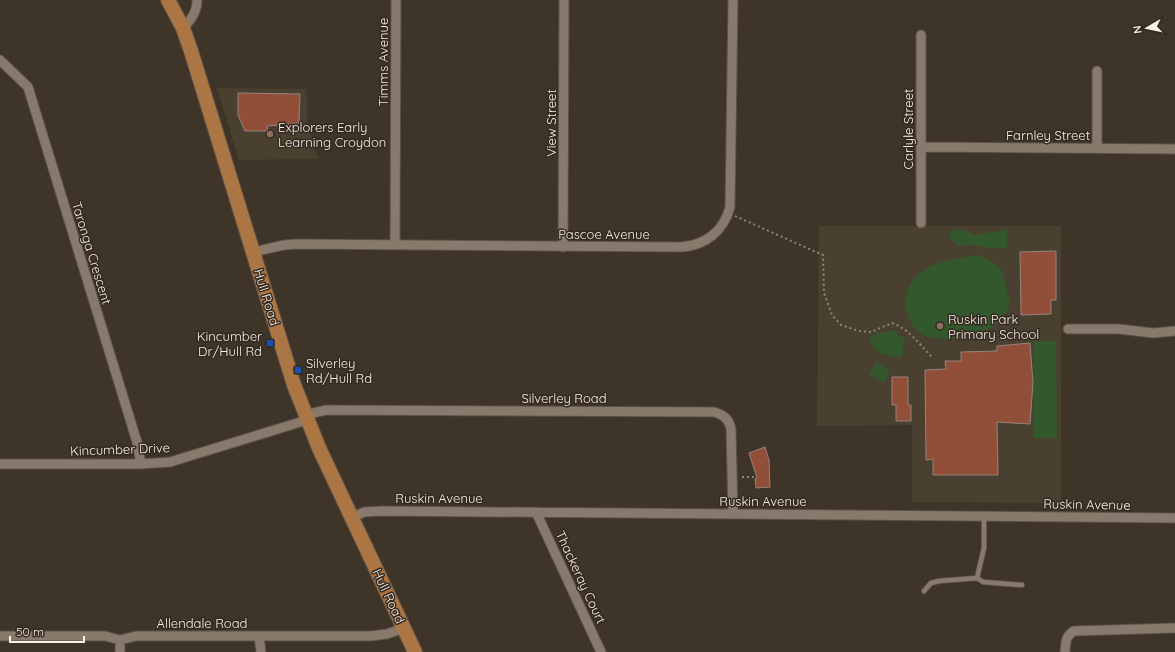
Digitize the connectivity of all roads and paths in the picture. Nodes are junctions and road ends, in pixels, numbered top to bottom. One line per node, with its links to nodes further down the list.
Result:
1 (168, 0): 6 (main road, Hull Road)
2 (197, 0): 6 (street)
3 (396, 0): 15 (street, Timms Avenue)
4 (564, 0): 16 (street, View Street)
5 (732, 0): 13 (street, Pascoe Avenue)
6 (183, 28): 17 (main road, Hull Road)
7 (921, 35): 10 (street, Carlyle Street)
8 (0, 60): 23 (street, Taronga Crescent)
9 (1097, 71): 11 (street)
10 (922, 147): 11 (street, Farnley Street); 14 (street, Carlyle Street)
11 (1097, 148): 12 (street, Farnley Street)
12 (1175, 149)
13 (728, 213): 16 (street, Pascoe Avenue); 20 (path)
14 (921, 223)
15 (395, 245): 16 (street, Pascoe Avenue); 17 (street, Pascoe Avenue)
16 (563, 247)
17 (253, 252): 21 (main road, Hull Road)
18 (1068, 329): 19 (street)
19 (1175, 331)
20 (933, 358)
21 (306, 418): 23 (street, Kincumber Drive); 27 (street, Silverley Road); 29 (main road, Hull Road)
22 (0, 464): 23 (street, Kincumber Drive)
23 (141, 464)
24 (742, 477): 25 (path)
25 (756, 477)
26 (536, 512): 27 (street, Ruskin Avenue); 29 (street, Ruskin Avenue); 42 (street, Thackeray Court)
27 (733, 514): 28 (street, Ruskin Avenue)
28 (984, 516): 30 (street, Ruskin Avenue); 31 (lane)
29 (352, 518): 34 (main road, Hull Road)
30 (1175, 518)
31 (977, 578): 32 (lane); 33 (lane)
32 (1022, 585)
33 (924, 591)
34 (404, 628): 37 (street, Allendale Road); 41 (main road, Hull Road)
35 (1175, 628): 43 (street)
36 (0, 636): 38 (street, Allendale Road)
37 (259, 636): 38 (street, Allendale Road); 40 (street)
38 (120, 640): 39 (street)
39 (120, 652)
40 (261, 652)
41 (415, 652)
42 (601, 652)
43 (1065, 652)

